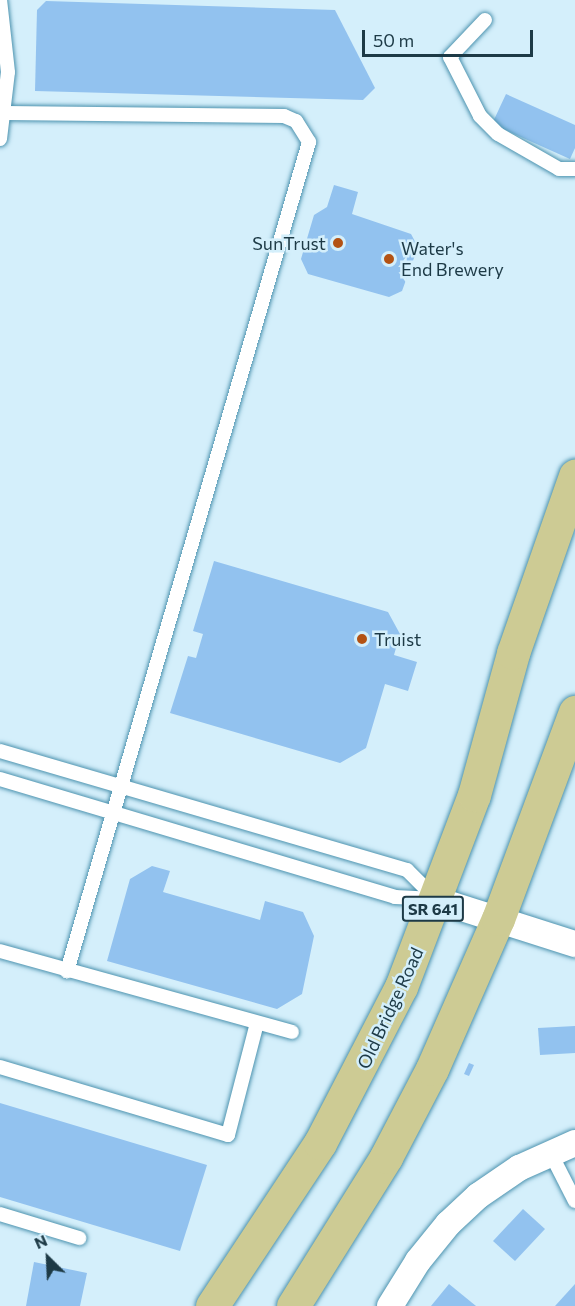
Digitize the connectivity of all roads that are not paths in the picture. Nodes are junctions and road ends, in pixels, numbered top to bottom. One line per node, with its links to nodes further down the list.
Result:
1 (0, 1): 3 (lane)
2 (485, 20): 5 (lane)
3 (5, 113): 4 (lane); 10 (lane)
4 (0, 139)
5 (575, 169)
6 (575, 476): 12 (main road, Old Bridge Road / SR 641)
7 (575, 712): 13 (main road)
8 (0, 751): 10 (lane)
9 (0, 779): 11 (lane)
10 (122, 787): 11 (lane); 12 (lane)
11 (114, 813): 12 (lane); 16 (lane)
12 (437, 900): 13 (street); 25 (main road, Old Bridge Road / SR 641)
13 (498, 919): 14 (street); 26 (main road)
14 (575, 944)
15 (0, 951): 16 (lane)
16 (67, 971): 17 (lane)
17 (257, 1023): 18 (lane); 19 (lane)
18 (292, 1032)
19 (0, 1067)
20 (575, 1143): 21 (street)
21 (550, 1152): 22 (lane); 27 (street)
22 (575, 1201)
23 (0, 1214): 24 (lane)
24 (79, 1238)
25 (212, 1306)
26 (293, 1306)
27 (390, 1306)

